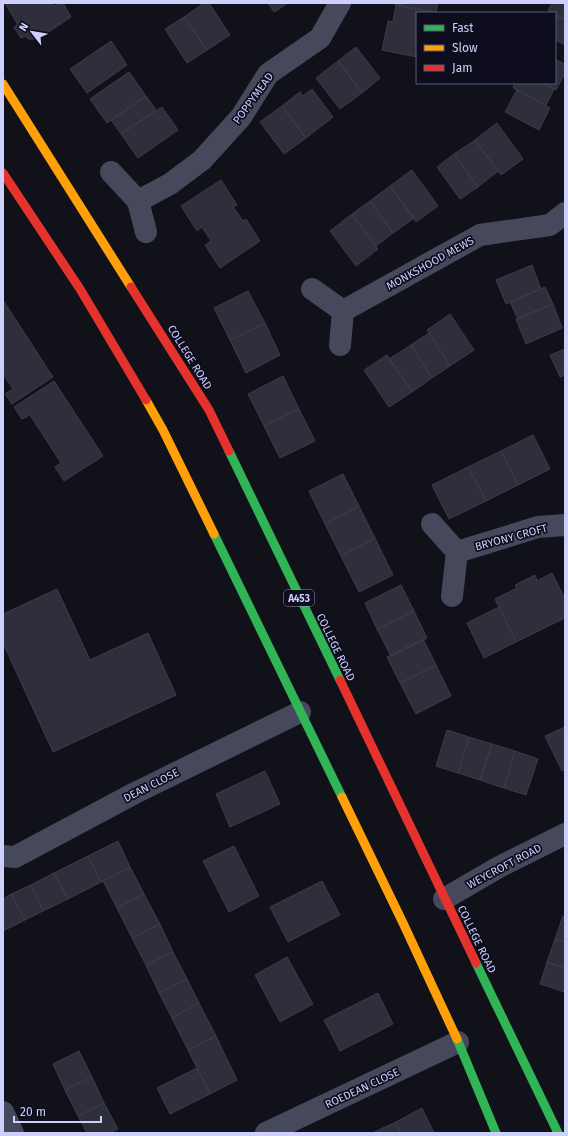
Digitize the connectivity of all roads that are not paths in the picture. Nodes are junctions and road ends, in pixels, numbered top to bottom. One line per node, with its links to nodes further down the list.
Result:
1 (340, 3): 5 (street, POPPYMEAD)
2 (3, 84): 18 (main road, COLLEGE ROAD / A453)
3 (111, 172): 5 (street)
4 (3, 173): 15 (main road)
5 (138, 201): 7 (street)
6 (565, 213): 9 (street, MONKSHOOD MEWS)
7 (146, 232)
8 (312, 289): 9 (street)
9 (343, 311): 10 (street)
10 (340, 345)
11 (432, 524): 13 (street)
12 (565, 525): 13 (street, BRYONY CROFT)
13 (457, 552): 14 (street)
14 (452, 596)
15 (300, 712): 17 (street, DEAN CLOSE); 19 (main road)
16 (565, 834): 18 (street, WEYCROFT ROAD)
17 (3, 856)
18 (444, 899): 24 (main road, COLLEGE ROAD / A453)
19 (458, 1042): 22 (street, ROEDEAN CLOSE); 23 (main road)
20 (3, 1112): 21 (street)
21 (13, 1133)
22 (266, 1133)
23 (496, 1133)
24 (558, 1133)

